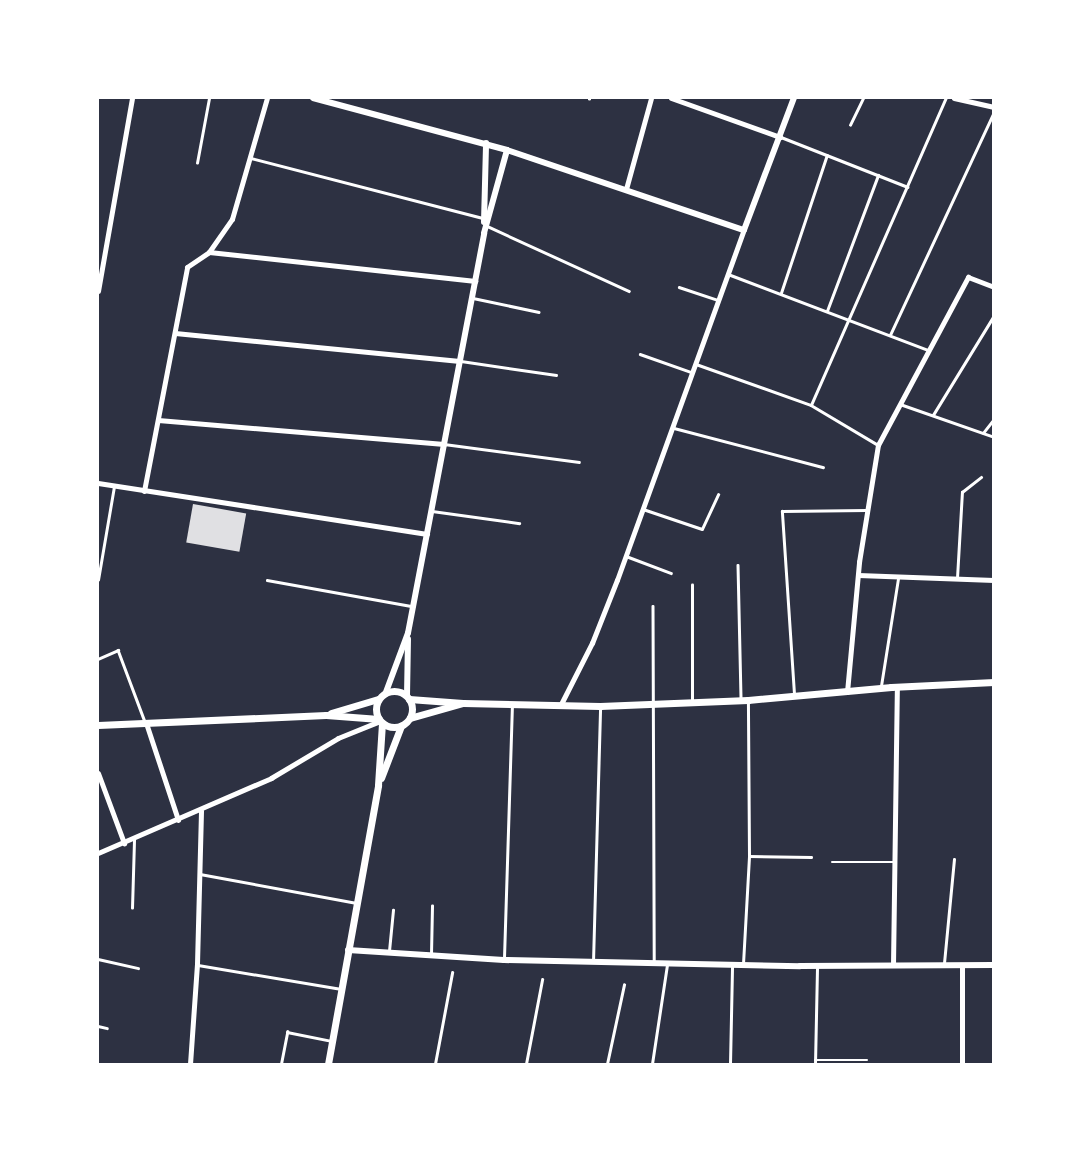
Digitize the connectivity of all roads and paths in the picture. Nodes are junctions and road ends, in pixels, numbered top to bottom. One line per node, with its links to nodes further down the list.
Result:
1 (132, 98): 28 (street)
2 (209, 98): 19 (lane)
3 (267, 98): 18 (street)
4 (313, 98): 15 (street)
5 (651, 98): 22 (street)
6 (671, 98): 14 (street)
7 (794, 98): 14 (street)
8 (863, 98): 13 (lane)
9 (946, 98): 21 (lane)
10 (954, 98): 11 (street)
11 (994, 107)
12 (994, 112): 43 (lane)
13 (850, 125)
14 (780, 136): 17 (lane); 25 (street)
15 (486, 144): 16 (street); 23 (street)
16 (507, 150): 22 (street); 24 (street)
17 (827, 155): 20 (lane); 35 (lane)
18 (250, 157): 23 (lane); 27 (street)
19 (197, 163)
20 (878, 175): 21 (lane); 38 (lane)
21 (908, 187): 41 (lane)
22 (626, 189): 25 (street)
23 (484, 218): 26 (street)
24 (486, 226): 26 (street); 34 (lane)
25 (744, 230): 29 (street)
26 (484, 233): 30 (street)
27 (209, 252): 30 (street); 42 (street)
28 (99, 272): 33 (street)
29 (728, 274): 35 (lane); 37 (street)
30 (475, 281): 36 (street)
31 (679, 287): 37 (lane)
32 (994, 287): 44 (street)
33 (98, 291)
34 (629, 291)
35 (781, 293): 38 (lane)
36 (472, 298): 39 (lane); 46 (street)
37 (718, 300): 47 (street)
38 (827, 311): 41 (lane)
39 (539, 312)
40 (993, 317): 52 (lane)
41 (849, 319): 43 (lane); 51 (lane)
42 (175, 333): 46 (street); 54 (street)
43 (890, 334): 44 (lane)
44 (928, 350): 50 (street)
45 (640, 354): 48 (lane)
46 (460, 361): 49 (lane); 58 (street)
47 (696, 364): 48 (street); 51 (lane)
48 (692, 372): 55 (street)
49 (556, 375)
50 (900, 404): 52 (lane); 59 (street)
51 (811, 405): 59 (lane)
52 (933, 416): 56 (lane)
53 (994, 419): 56 (lane)
54 (158, 420): 58 (street); 65 (street)
55 (672, 428): 61 (lane); 67 (street)
56 (983, 433): 57 (lane)
57 (994, 437)
58 (444, 444): 60 (lane); 69 (street)
59 (878, 445): 68 (street)
60 (579, 462)
61 (824, 467)
62 (981, 477): 79 (lane)
63 (98, 483): 64 (street)
64 (114, 486): 65 (street); 77 (lane)
65 (144, 491): 71 (street)
66 (718, 495): 67 (lane)
67 (643, 509): 72 (street)
68 (868, 510): 75 (street); 91 (lane)
69 (431, 511): 70 (lane); 71 (street)
70 (519, 523)
71 (427, 534): 83 (street)
72 (626, 556): 74 (lane); 99 (street)
73 (738, 565): 94 (lane)
74 (671, 573)
75 (858, 575): 76 (street); 90 (street)
76 (898, 578): 79 (street); 88 (lane)
77 (98, 580)
78 (267, 580): 83 (lane)
79 (957, 580): 80 (street)
80 (994, 580)
81 (692, 585): 95 (lane)
82 (654, 606): 97 (lane)
83 (413, 607): 84 (street)
84 (408, 633): 89 (street); 92 (street)
85 (98, 659): 104 (lane)
86 (994, 682): 87 (main road)
87 (897, 687): 88 (main road); 118 (street)
88 (881, 689): 90 (main road)
89 (386, 692): 92 (main road); 93 (main road)
90 (847, 692): 91 (main road)
91 (794, 696): 94 (main road)
92 (408, 698): 96 (main road); 102 (main road)
93 (378, 699): 101 (main road); 103 (main road)
94 (744, 700): 95 (main road); 114 (lane)
95 (692, 702): 97 (main road)
96 (463, 704): 98 (main road); 102 (main road)
97 (655, 704): 100 (main road); 130 (lane)
98 (512, 705): 99 (main road); 128 (lane)
99 (560, 706): 100 (main road)
100 (600, 706): 129 (lane)
101 (326, 715): 103 (main road); 104 (main road)
102 (410, 718): 106 (main road)
103 (380, 721): 106 (main road); 108 (main road); 109 (street)
104 (146, 723): 105 (main road); 110 (street)
105 (98, 726)
106 (401, 726): 108 (main road)
107 (98, 773): 112 (street)
108 (378, 785): 120 (main road)
109 (201, 811): 110 (street); 119 (street)
110 (178, 820): 111 (street)
111 (134, 839): 112 (street); 122 (lane)
112 (124, 843): 113 (street)
113 (98, 853)
114 (749, 856): 115 (lane); 135 (lane)
115 (811, 857)
116 (954, 859): 137 (lane)
117 (832, 862): 118 (lane)
118 (894, 862): 136 (street)
119 (200, 874): 120 (lane); 131 (street)
120 (357, 903): 124 (main road)
121 (432, 906): 126 (lane)
122 (132, 908)
123 (393, 910): 125 (lane)
124 (348, 950): 125 (street); 144 (main road)
125 (389, 953): 126 (street)
126 (431, 956): 128 (street)
127 (98, 959): 140 (lane)
128 (504, 960): 129 (street)
129 (592, 962): 130 (street)
130 (654, 963): 132 (street)
131 (197, 964): 144 (lane); 150 (street)
132 (667, 964): 134 (street); 156 (lane)
133 (994, 964): 138 (street)
134 (732, 965): 135 (street); 157 (lane)
135 (743, 965): 139 (street)
136 (893, 965): 137 (street); 139 (street)
137 (944, 965): 138 (street)
138 (962, 965): 159 (street)
139 (817, 966): 148 (lane)
140 (138, 968)
141 (452, 973): 153 (lane)
142 (542, 980): 154 (lane)
143 (624, 985): 155 (lane)
144 (342, 989): 147 (main road)
145 (98, 1026): 146 (lane)
146 (107, 1028)
147 (332, 1041): 151 (lane); 152 (main road)
148 (815, 1060): 149 (lane); 158 (lane)
149 (867, 1060)
150 (190, 1064)
151 (281, 1064)
152 (328, 1064)
153 (435, 1064)
154 (526, 1064)
155 (607, 1064)
156 (652, 1064)
157 (730, 1064)
158 (815, 1064)
159 (962, 1064)

